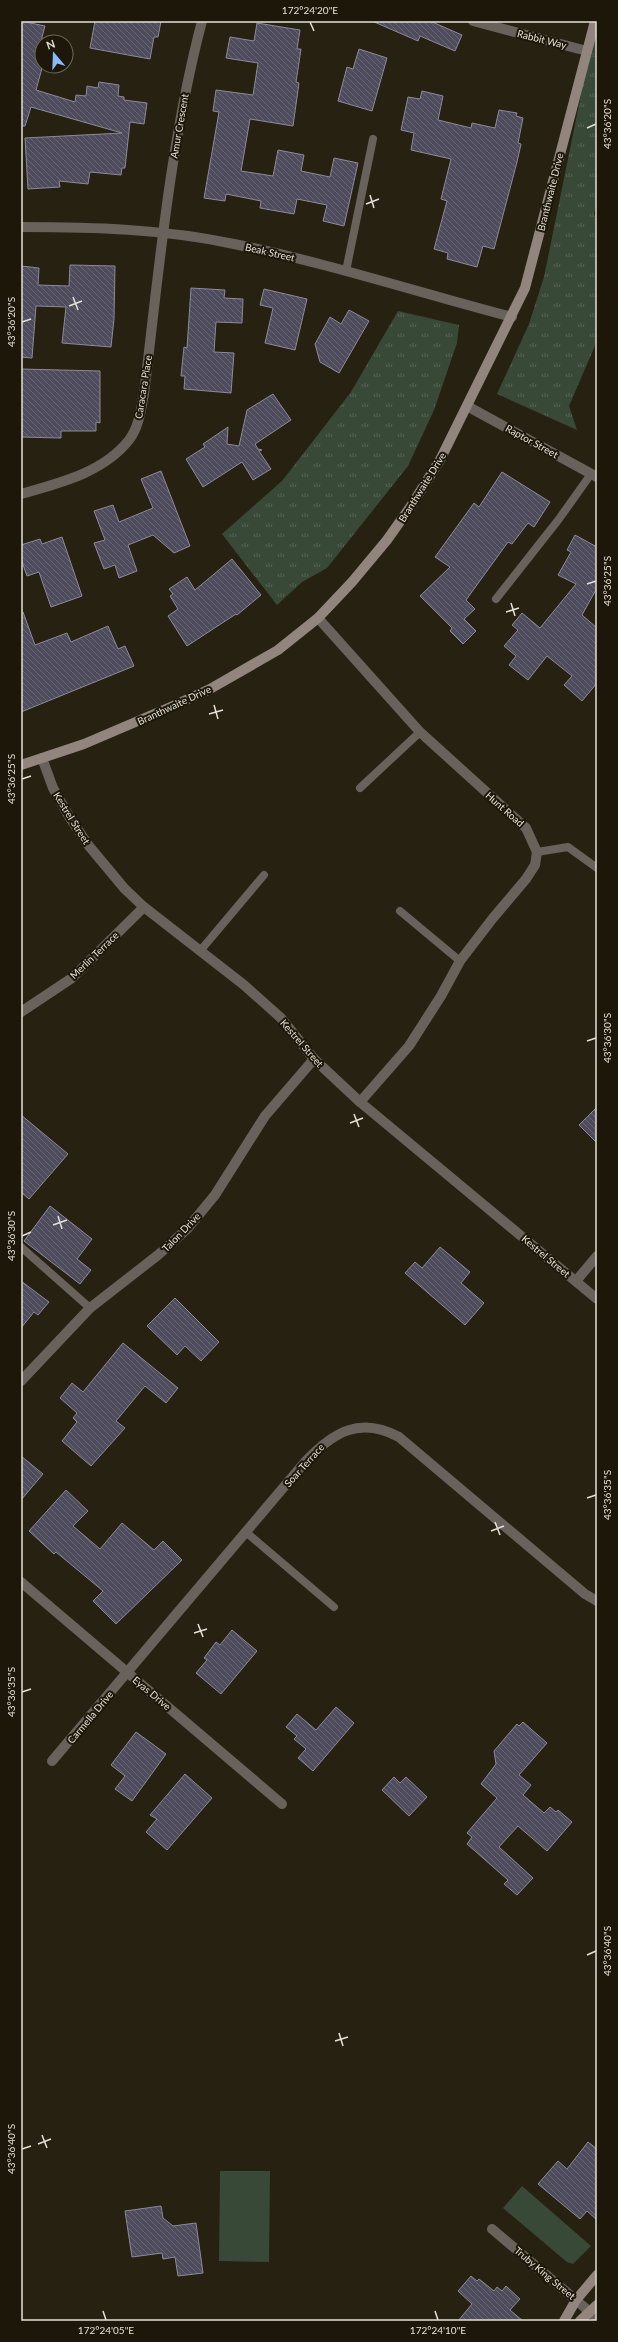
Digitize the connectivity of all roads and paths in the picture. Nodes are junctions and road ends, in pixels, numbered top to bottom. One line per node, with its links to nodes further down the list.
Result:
1 (202, 21): 7 (street, Amur Crescent)
2 (472, 21): 4 (street, Rabbit Way)
3 (595, 21): 4 (street, Branthwaite Drive)
4 (588, 51): 9 (street, Branthwaite Drive)
5 (373, 139): 8 (lane)
6 (21, 227): 7 (street, Beak Street)
7 (163, 233): 8 (street, Beak Street); 12 (street, Caracara Place)
8 (346, 271): 9 (street, Beak Street)
9 (512, 317): 10 (street, Branthwaite Drive)
10 (467, 406): 11 (street, Raptor Street); 14 (street, Branthwaite Drive)
11 (594, 475): 13 (lane)
12 (21, 494)
13 (496, 599)
14 (318, 618): 15 (street, Hunt Road); 16 (street, Branthwaite Drive)
15 (420, 732): 18 (lane); 19 (street, Hunt Road)
16 (42, 758): 17 (street, Branthwaite Drive); 22 (street, Kestrel Street)
17 (21, 765)
18 (360, 788)
19 (537, 852): 20 (lane); 25 (street)
20 (597, 868)
21 (264, 875): 24 (lane)
22 (144, 907): 24 (street, Kestrel Street); 26 (street, Merlin Terrace)
23 (400, 911): 25 (lane)
24 (200, 951): 27 (street, Kestrel Street)
25 (460, 961): 28 (street)
26 (21, 1012)
27 (314, 1059): 28 (street, Kestrel Street); 33 (street, Talon Drive)
28 (360, 1102): 31 (street, Kestrel Street)
29 (21, 1248): 33 (lane)
30 (597, 1256): 31 (street)
31 (576, 1281): 32 (street, Kestrel Street)
32 (597, 1299)
33 (90, 1308): 34 (street, Talon Drive)
34 (21, 1382)
35 (247, 1533): 37 (street, Soar Terrace); 38 (lane); 39 (street, Soar Terrace)
36 (21, 1582): 39 (street, Eyas Drive)
37 (597, 1601)
38 (334, 1607)
39 (127, 1672): 40 (street, Carmella Drive); 41 (street, Eyas Drive)
40 (52, 1761)
41 (282, 1804)
42 (492, 2229): 44 (street, Truby King Street)
43 (597, 2275): 44 (street)
44 (576, 2300): 45 (street, Truby King Street); 46 (street)
45 (595, 2312): 47 (street)
46 (564, 2321)
47 (580, 2321)

